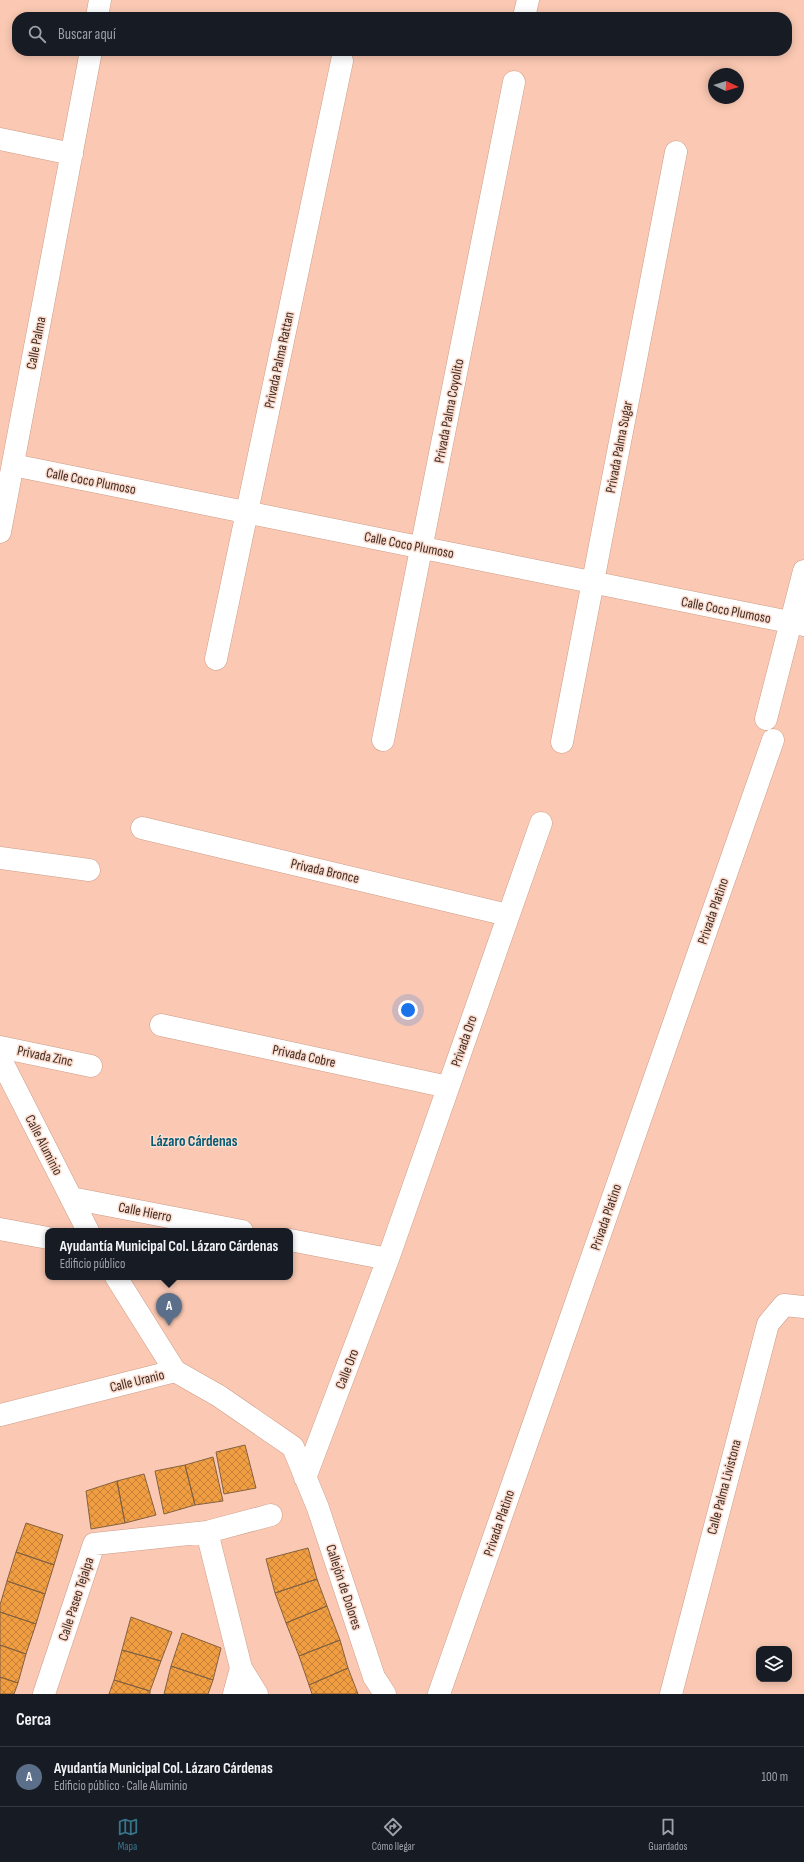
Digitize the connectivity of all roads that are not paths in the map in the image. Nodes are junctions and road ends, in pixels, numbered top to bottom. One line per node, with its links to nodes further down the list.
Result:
1 (100, 0): 3 (street)
2 (528, 0): 4 (street)
3 (98, 12)
4 (525, 12)
5 (90, 56): 10 (street, Calle Palma)
6 (342, 61): 12 (street, Privada Palma Rattan)
7 (514, 82): 14 (street, Privada Palma Coyolito)
8 (0, 138): 10 (street)
9 (676, 152): 16 (street, Privada Palma Sugar)
10 (72, 154): 11 (street, Calle Palma)
11 (13, 465): 12 (street, Calle Coco Plumoso); 13 (street, Calle Palma)
12 (247, 512): 14 (street, Calle Coco Plumoso); 18 (street, Privada Palma Rattan)
13 (0, 532)
14 (422, 548): 16 (street, Calle Coco Plumoso); 20 (street, Privada Palma Coyolito)
15 (804, 571): 17 (street)
16 (593, 583): 17 (street, Calle Coco Plumoso); 22 (street, Privada Palma Sugar)
17 (797, 624): 19 (street)
18 (216, 659)
19 (766, 719)
20 (383, 740)
21 (773, 740): 52 (street, Privada Platino)
22 (562, 742)
23 (541, 823): 27 (street, Privada Oro)
24 (142, 828): 27 (street, Privada Bronce)
25 (0, 858): 26 (street)
26 (89, 870)
27 (508, 915): 32 (street, Privada Oro)
28 (160, 1025): 32 (street, Privada Cobre)
29 (0, 1047): 31 (street, Privada Zinc)
30 (0, 1058): 33 (street, Calle Aluminio)
31 (91, 1066)
32 (448, 1087): 39 (street, Privada Oro)
33 (71, 1198): 34 (street, Calle Aluminio); 35 (street, Calle Hierro)
34 (86, 1228)
35 (226, 1228)
36 (0, 1229): 37 (street)
37 (45, 1237)
38 (293, 1241): 39 (street)
39 (388, 1260): 44 (street, Calle Oro)
40 (118, 1280): 42 (street)
41 (804, 1307): 53 (street, Calle Palma Livistona)
42 (174, 1372): 43 (street, Calle Uranio); 44 (street, Calle Uranio)
43 (0, 1415)
44 (305, 1478): 51 (street, Callejón de Dolores)
45 (271, 1515): 46 (street, Calle Paseo Tejalpa)
46 (208, 1532): 47 (street); 48 (street, Calle Paseo Tejalpa)
47 (241, 1668): 49 (street); 50 (street)
48 (44, 1694)
49 (234, 1694)
50 (257, 1694)
51 (385, 1694)
52 (439, 1694)
53 (671, 1694)

